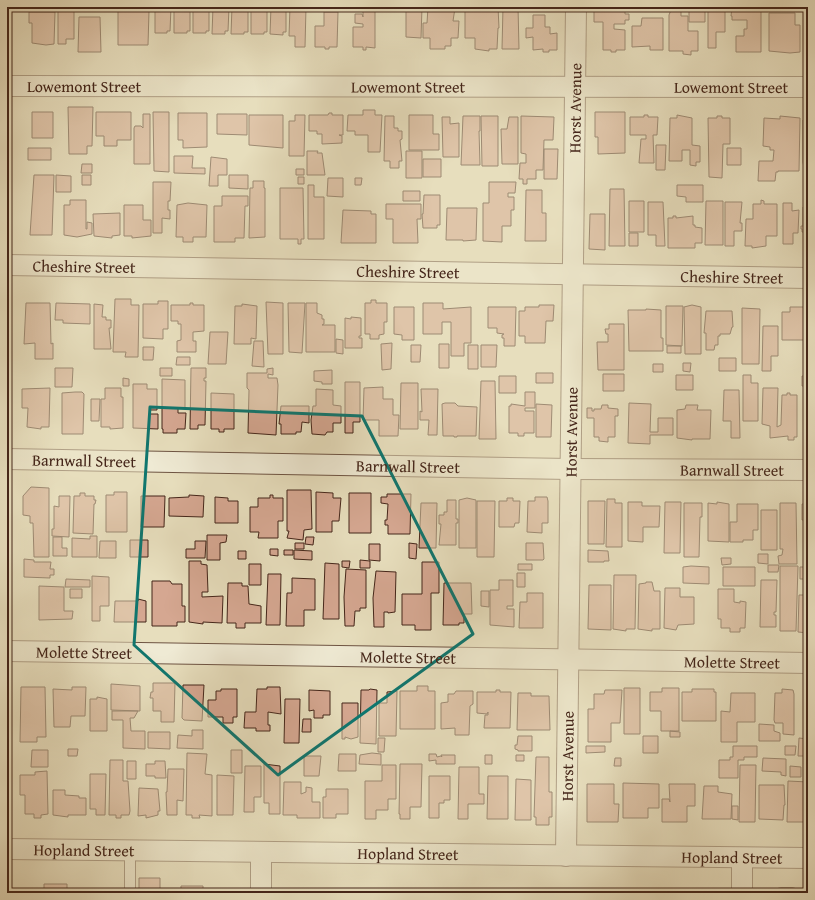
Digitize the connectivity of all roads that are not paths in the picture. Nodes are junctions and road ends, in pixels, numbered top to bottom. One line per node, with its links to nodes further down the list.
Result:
1 (576, 7): 3 (street, Horst Avenue)
2 (7, 86): 3 (street, Lowemont Street)
3 (576, 86): 4 (street, Lowemont Street); 6 (street, Horst Avenue)
4 (808, 87)
5 (7, 265): 6 (street, Cheshire Street)
6 (572, 276): 7 (street, Cheshire Street); 9 (street, Horst Avenue)
7 (808, 278)
8 (7, 459): 9 (street, Barnwall Street)
9 (570, 469): 10 (street, Barnwall Street); 12 (street, Horst Avenue)
10 (808, 470)
11 (7, 651): 12 (street, Molette Street)
12 (570, 660): 13 (street, Molette Street); 17 (street, Horst Avenue)
13 (808, 663)
14 (7, 849): 15 (street, Hopland Street)
15 (130, 851): 16 (street, Hopland Street); 20 (lane)
16 (261, 852): 17 (street, Hopland Street); 21 (street)
17 (566, 856): 18 (street, Hopland Street)
18 (742, 858): 19 (street, Hopland Street); 22 (street)
19 (808, 858)
20 (130, 893)
21 (261, 893)
22 (742, 893)
23 (781, 893): 24 (lane)
24 (792, 893)

